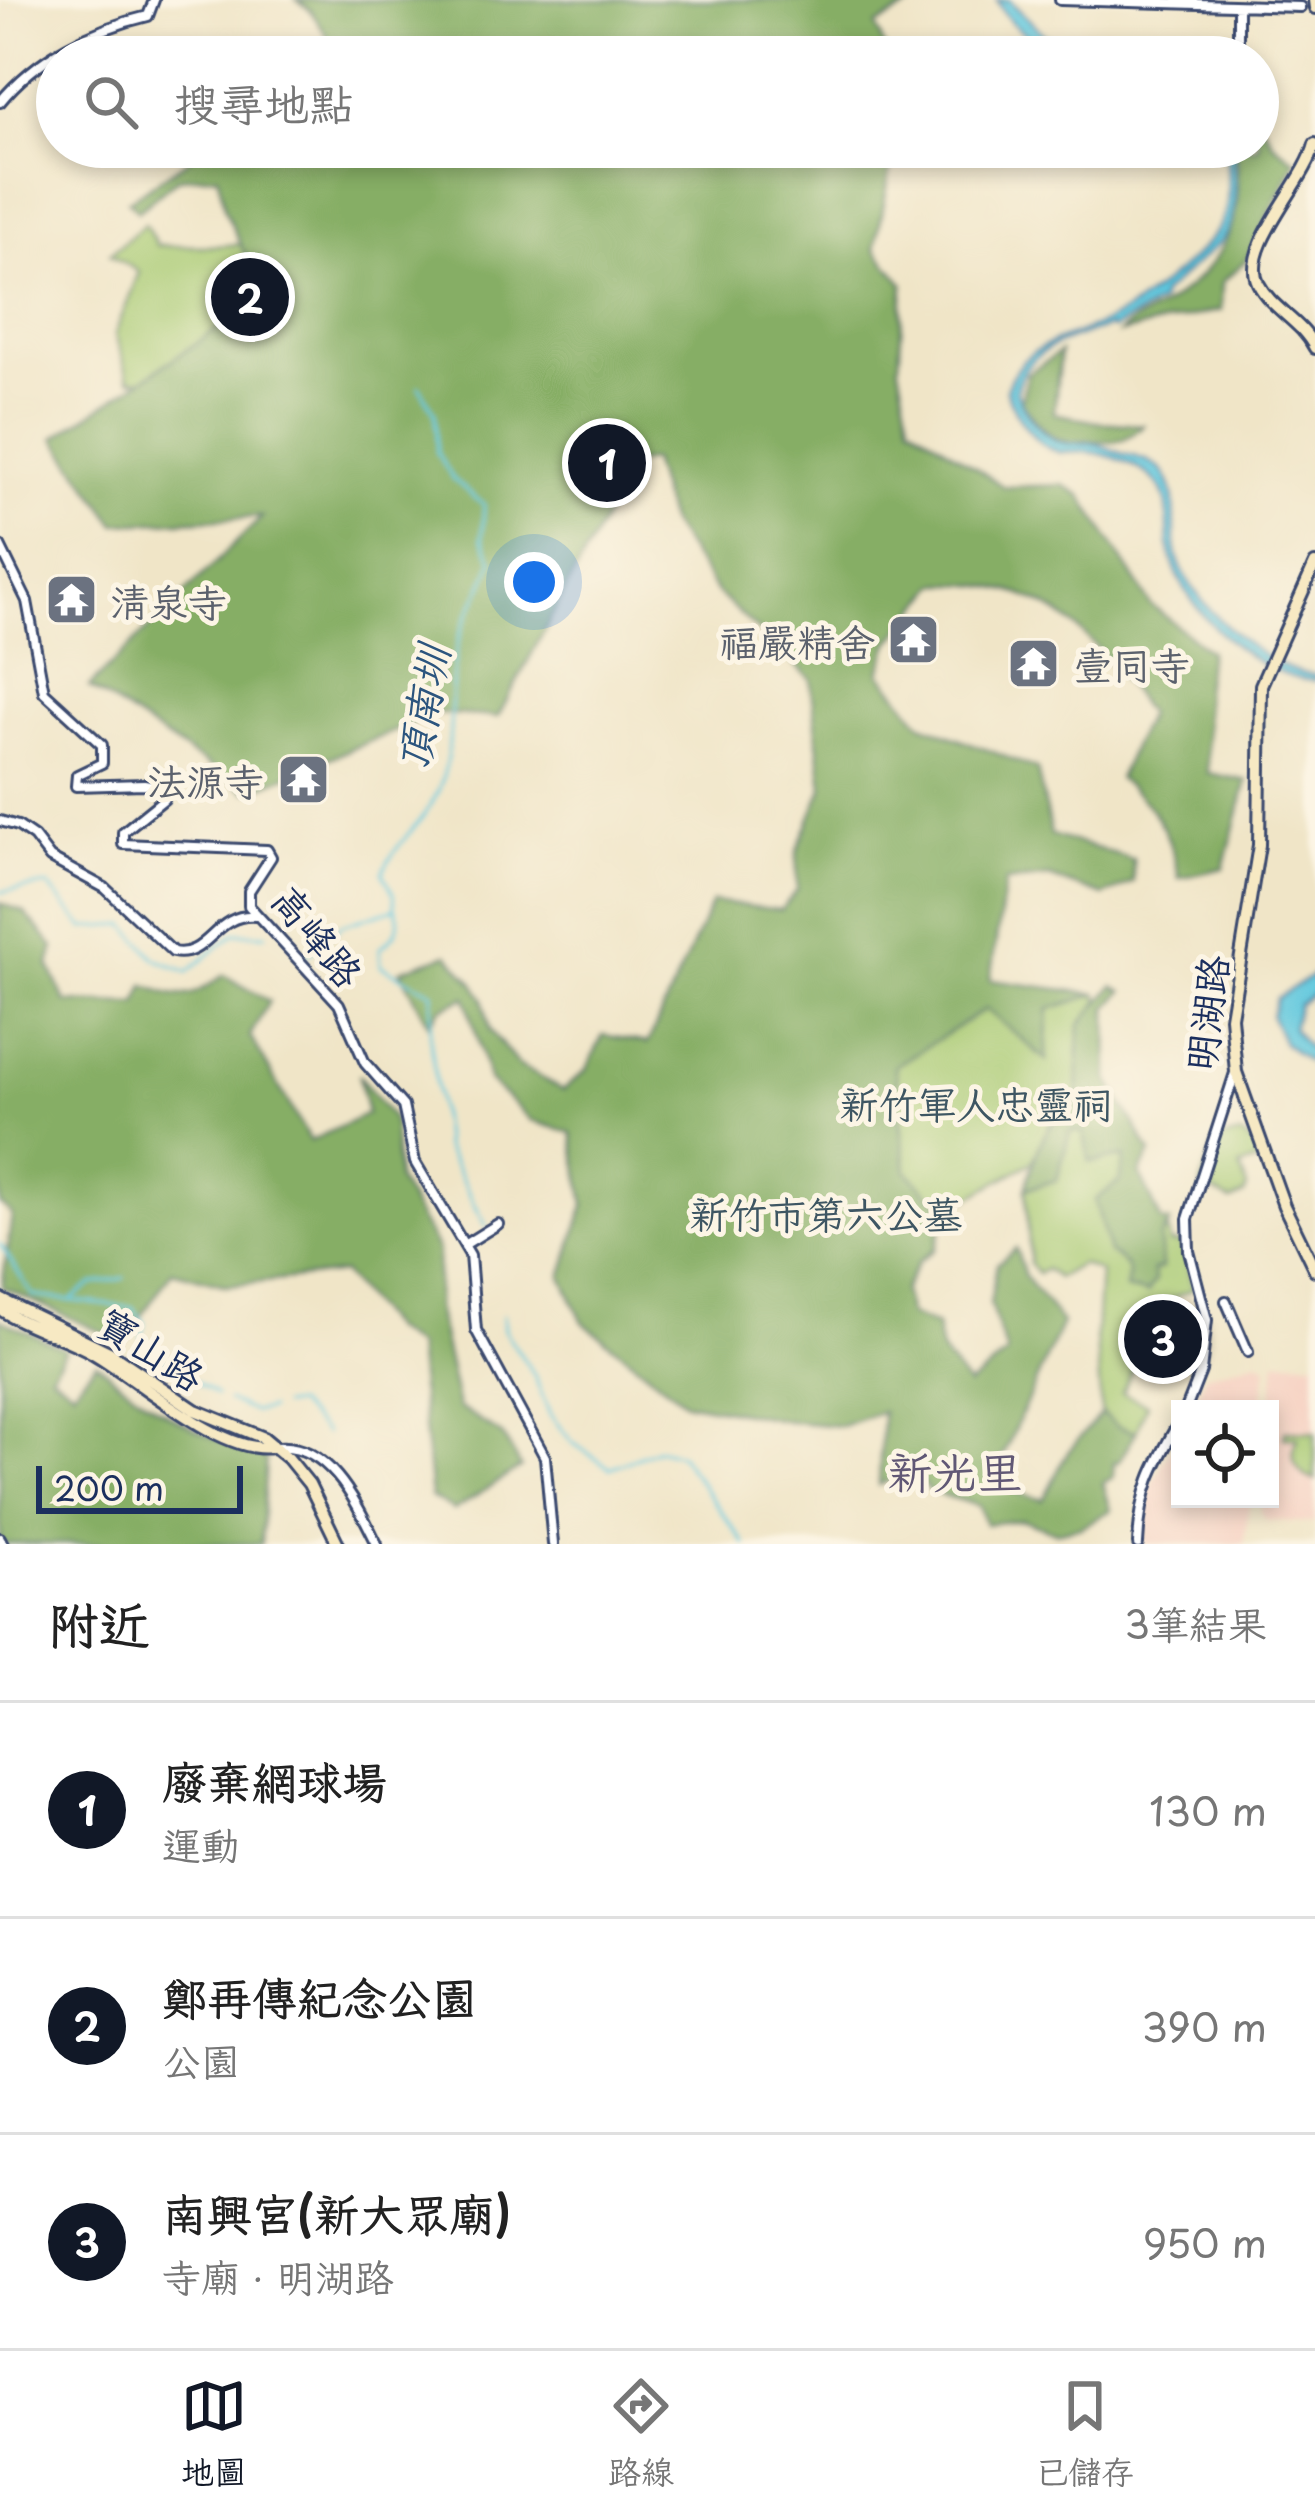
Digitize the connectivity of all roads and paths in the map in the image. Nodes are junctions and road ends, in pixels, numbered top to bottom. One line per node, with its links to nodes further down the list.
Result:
1 (154, 0): 6 (street)
2 (1060, 0): 3 (street)
3 (1210, 3): 4 (street)
4 (1238, 6): 5 (street); 7 (street)
5 (1300, 7)
6 (91, 36)
7 (1238, 36)
8 (36, 67): 9 (street)
9 (0, 102)
10 (1315, 144): 11 (main road)
11 (1312, 166): 12 (main road)
12 (1315, 348)
13 (0, 546): 16 (street, 高峰路)
14 (1315, 564): 17 (main road, 明湖路)
15 (0, 821): 16 (street)
16 (255, 916): 19 (street, 高峰路)
17 (1235, 1072): 20 (main road); 25 (street, 明湖路)
18 (498, 1224): 19 (street)
19 (464, 1245): 30 (street, 高峰路)
20 (1315, 1270)
21 (0, 1299): 27 (main road, 寶山路)
22 (1226, 1301): 24 (street)
23 (0, 1309): 27 (main road, 寶山路)
24 (1248, 1352)
25 (1190, 1400)
26 (1171, 1435): 31 (street)
27 (272, 1447): 28 (main road, 寶山路); 29 (street)
28 (338, 1544)
29 (377, 1544)
30 (553, 1544)
31 (1138, 1544)

